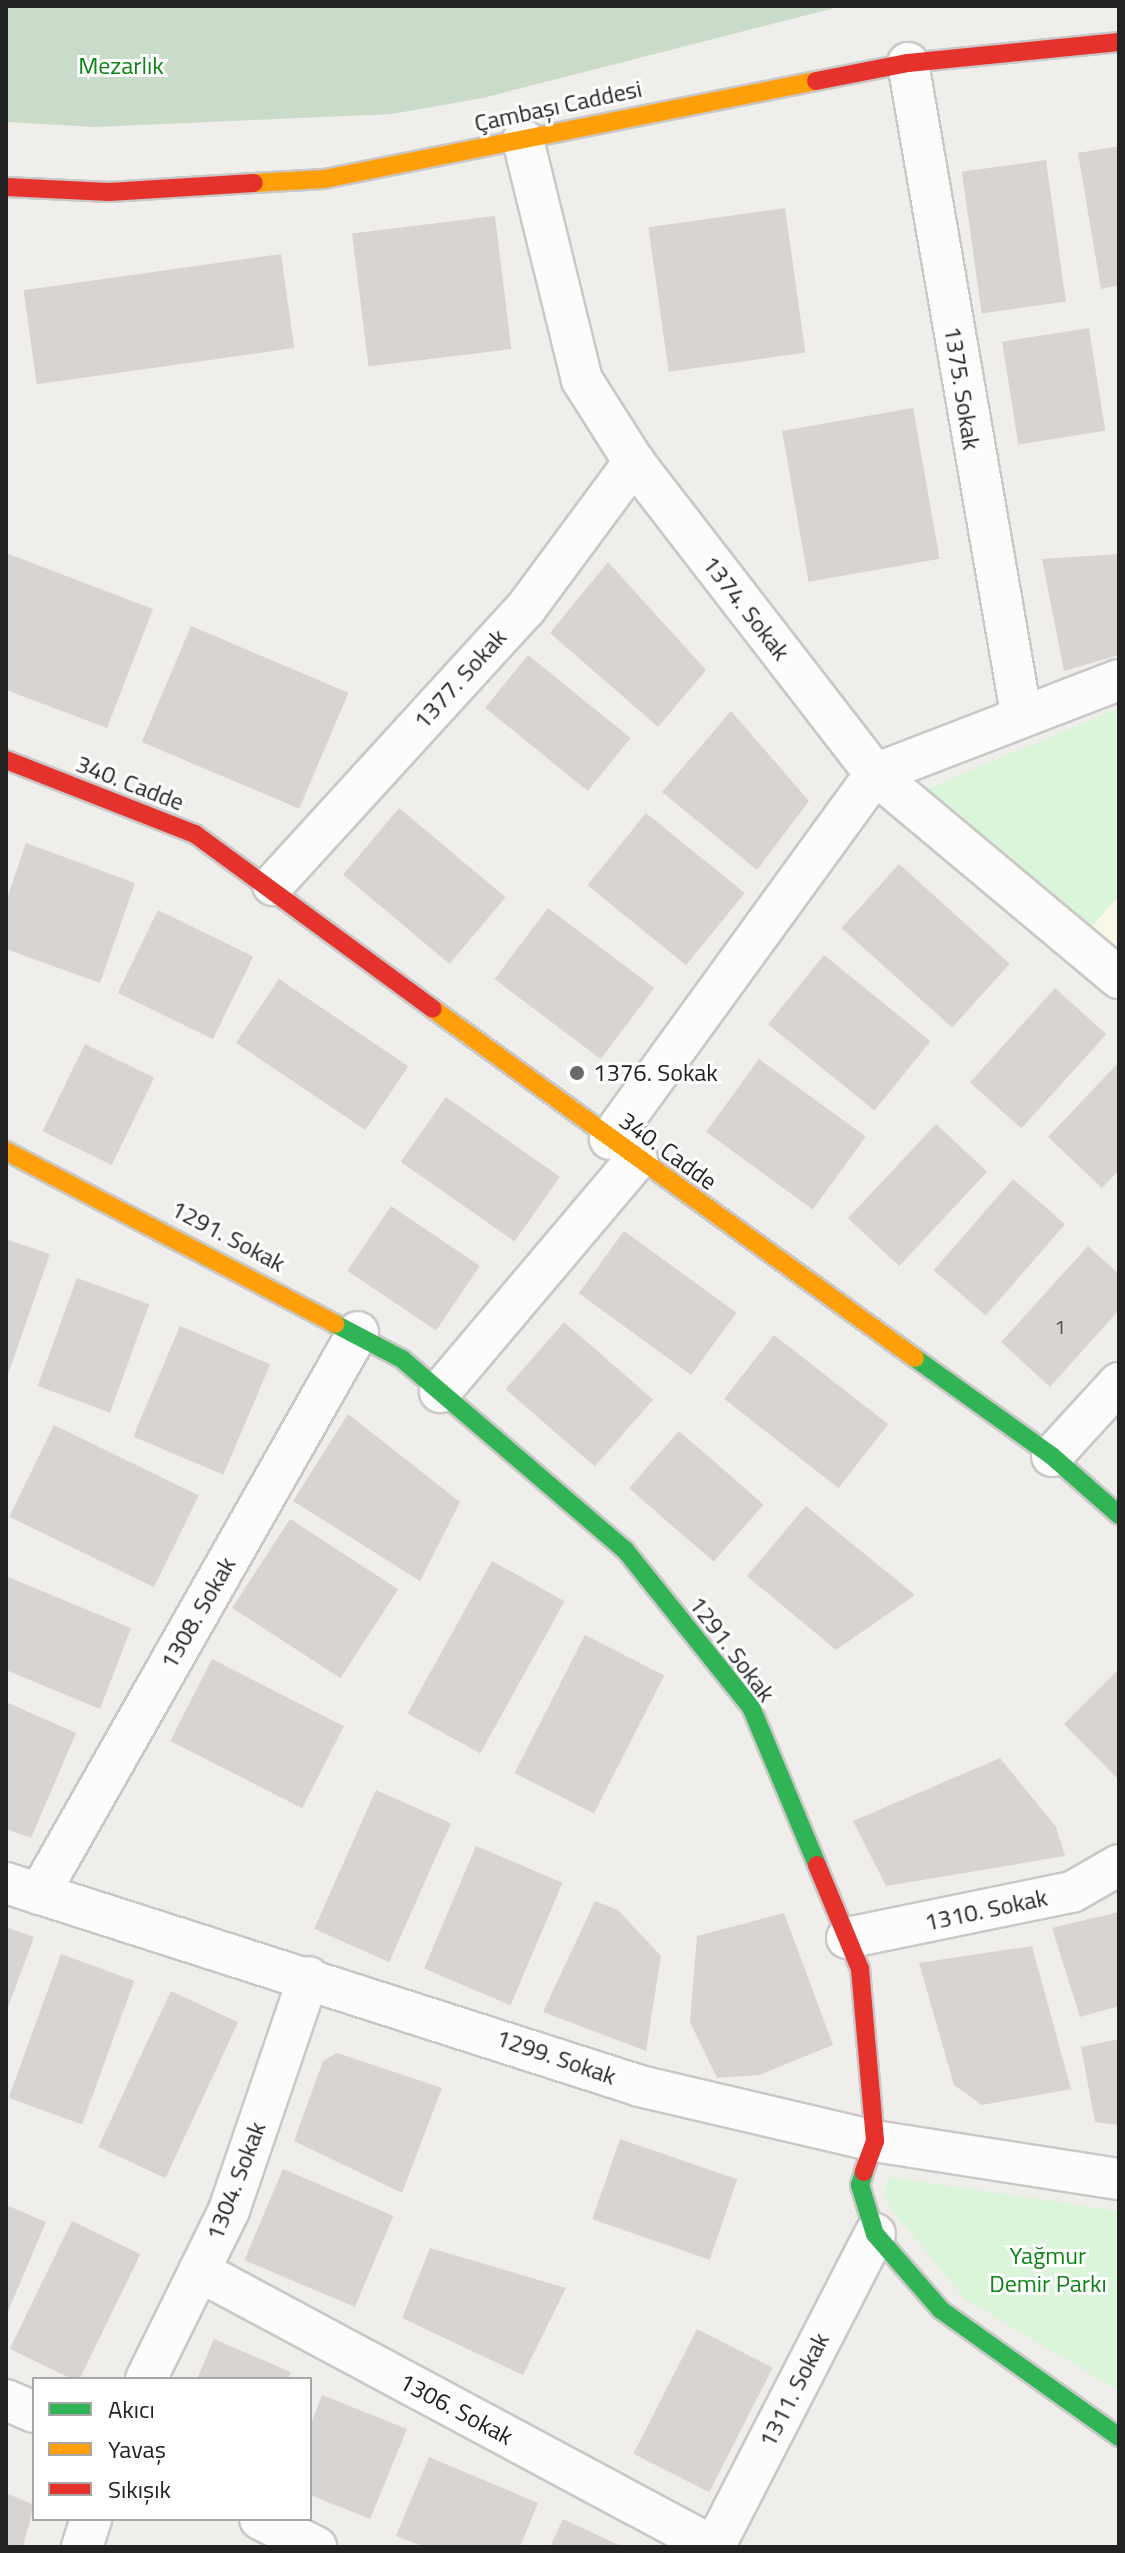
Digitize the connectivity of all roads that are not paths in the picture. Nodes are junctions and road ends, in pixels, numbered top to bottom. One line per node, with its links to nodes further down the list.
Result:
1 (1119, 42): 2 (street, Çambaşı Caddesi)
2 (908, 63): 3 (street, Çambaşı Caddesi); 7 (street, 1375. Sokak)
3 (523, 140): 4 (street, Çambaşı Caddesi); 5 (street, 1374. Sokak)
4 (6, 187)
5 (634, 462): 9 (street, 1374. Sokak); 10 (street, 1377. Sokak)
6 (1119, 680): 7 (street)
7 (1021, 713): 9 (street)
8 (6, 760): 10 (street, 340. Cadde)
9 (875, 774): 11 (street, 1374. Sokak); 12 (street)
10 (273, 885): 12 (street, 340. Cadde)
11 (1119, 978)
12 (624, 1149): 16 (street); 17 (street, 340. Cadde)
13 (6, 1151): 14 (street, 1291. Sokak)
14 (358, 1332): 16 (street, 1291. Sokak); 20 (street, 1308. Sokak)
15 (1119, 1383): 17 (street)
16 (440, 1392): 21 (street, 1291. Sokak)
17 (1052, 1456): 18 (street, 340. Cadde)
18 (1119, 1515)
19 (1119, 1865): 21 (street, 1310. Sokak)
20 (22, 1889): 22 (street, 1299. Sokak)
21 (847, 1938): 23 (street, 1291. Sokak)
22 (309, 1977): 23 (street, 1299. Sokak); 26 (street, 1304. Sokak)
23 (875, 2141): 24 (street, 1299. Sokak); 25 (street, 1291. Sokak)
24 (1119, 2179)
25 (875, 2234): 30 (street, 1291. Sokak); 35 (street, 1311. Sokak)
26 (199, 2271): 27 (street, 1304. Sokak); 35 (street, 1306. Sokak)
27 (147, 2377)
28 (6, 2400): 29 (street)
29 (32, 2411)
30 (1119, 2437)
31 (90, 2521): 33 (street)
32 (264, 2521): 34 (street)
33 (82, 2547)
34 (316, 2547)
35 (714, 2547)

